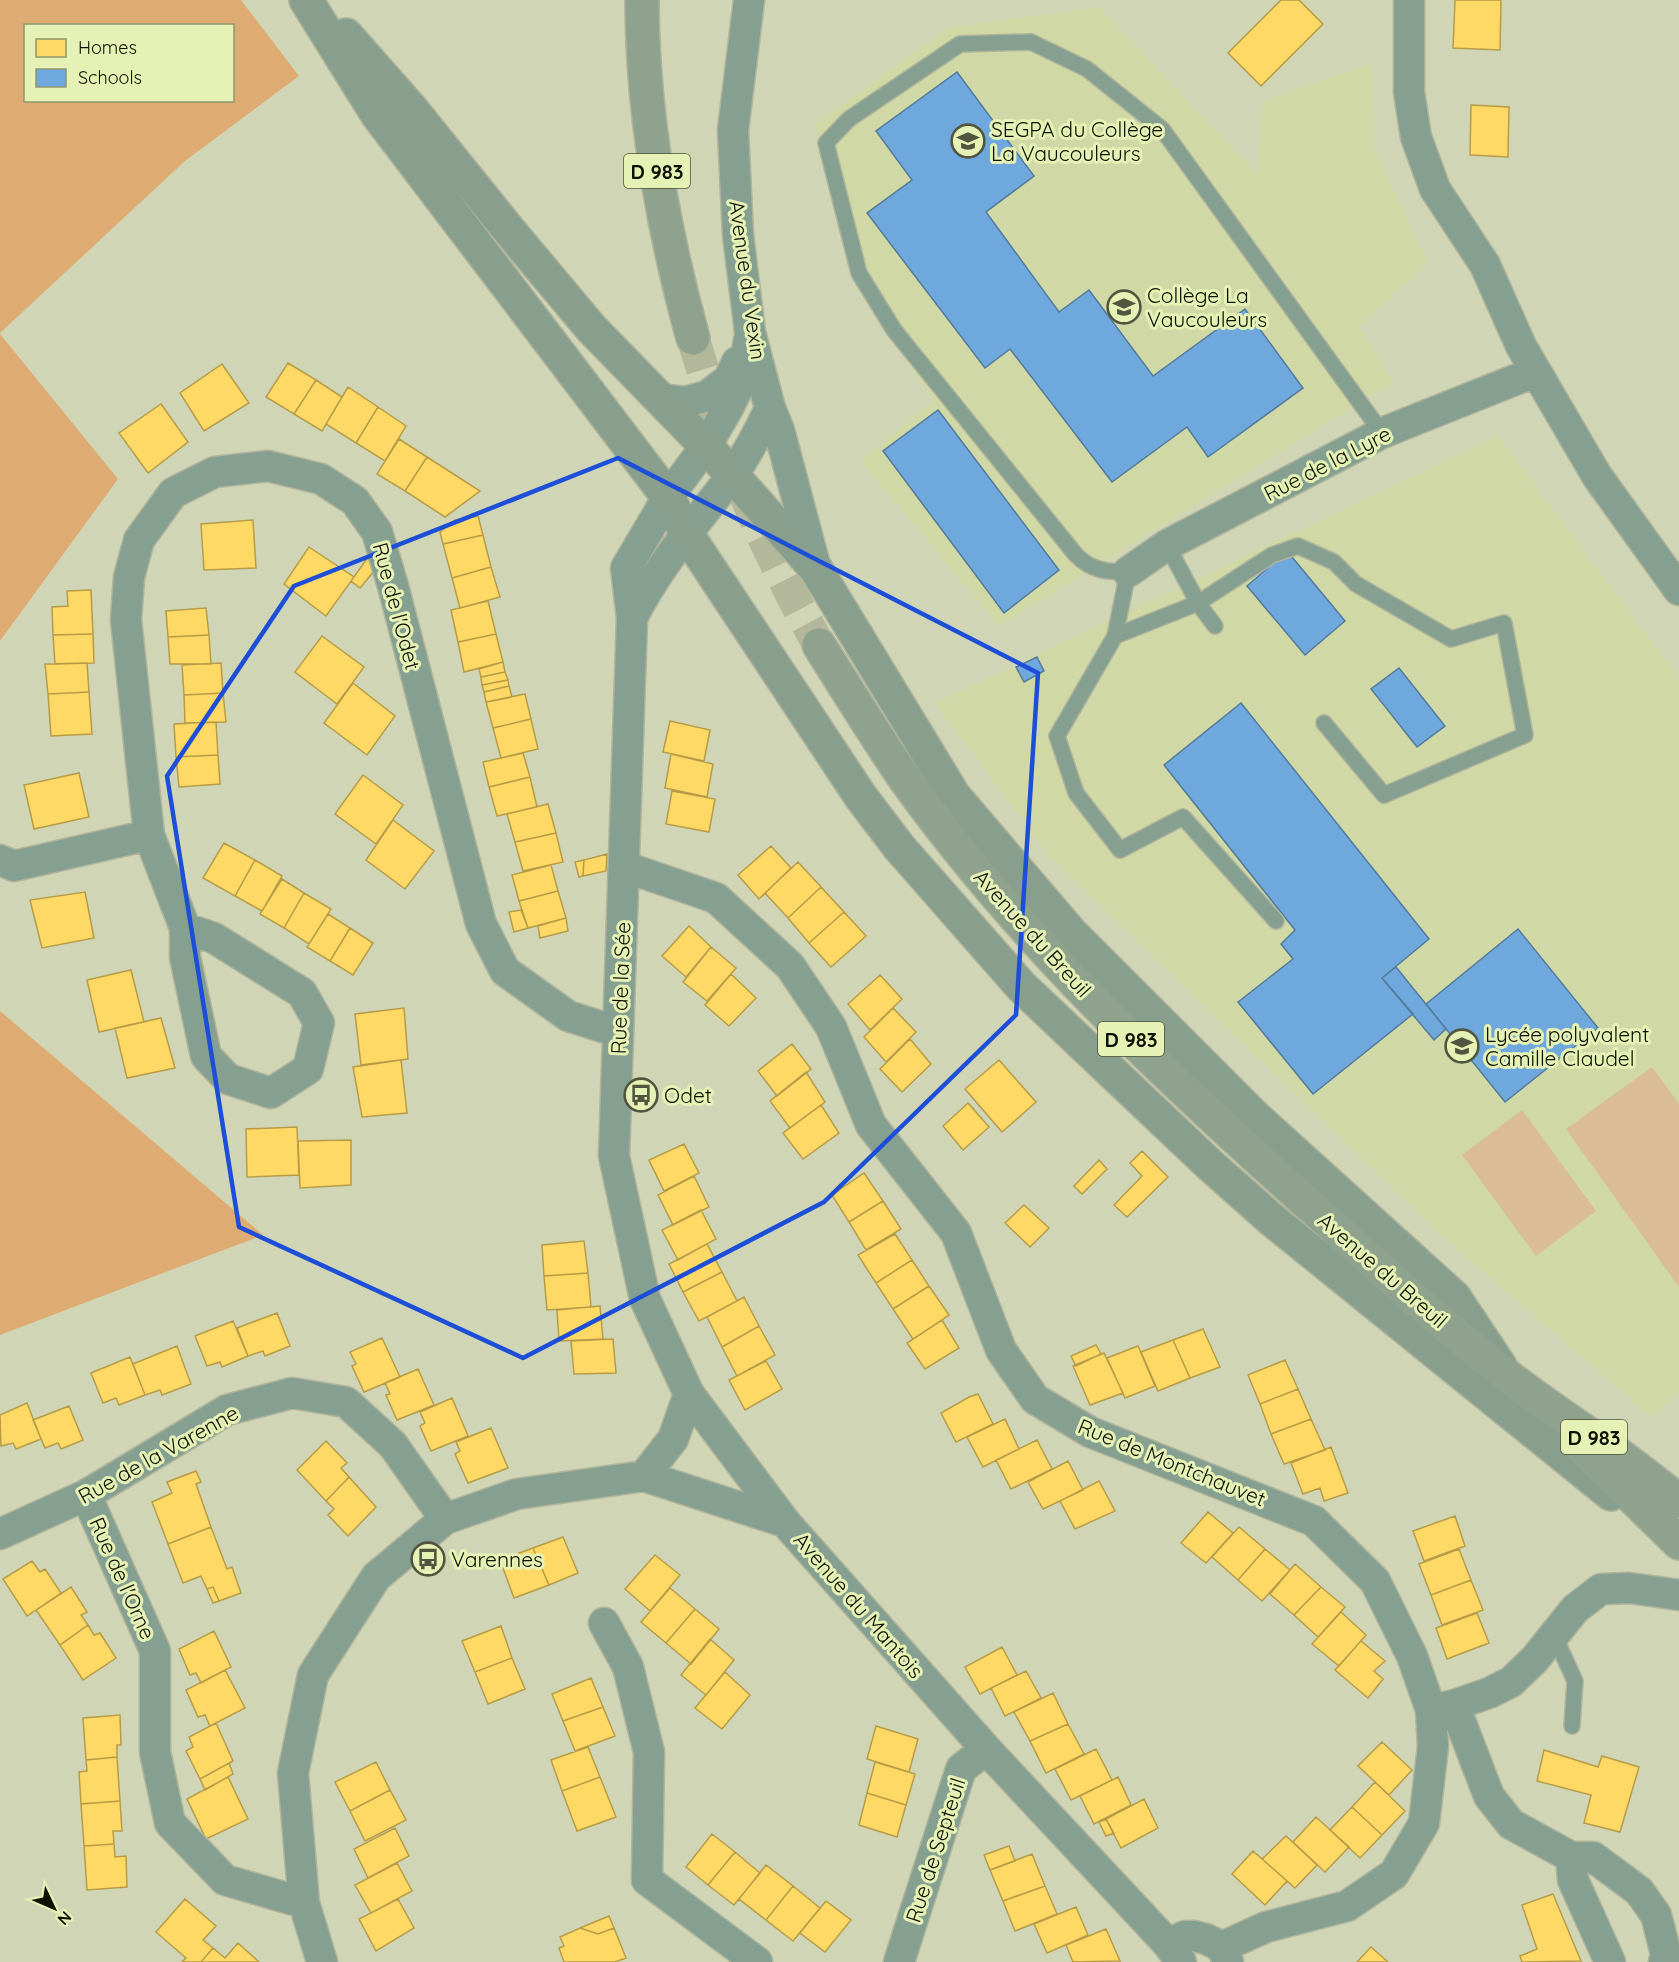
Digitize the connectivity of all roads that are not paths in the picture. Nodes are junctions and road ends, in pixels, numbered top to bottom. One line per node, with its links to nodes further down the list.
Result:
1 (306, 0): 14 (main road)
2 (315, 0): 9 (main road)
3 (642, 0): 7 (main road, D 983)
4 (749, 0): 6 (street, Avenue du Vexin)
5 (1408, 0): 8 (street)
6 (750, 332): 9 (street); 10 (street, Avenue du Vexin); 12 (street)
7 (693, 338)
8 (1535, 372): 11 (street, Rue de la Lyre); 19 (street)
9 (660, 399): 12 (main road)
10 (770, 408): 13 (street); 17 (street, Avenue du Vexin)
11 (1382, 434): 16 (street, Rue de la Lyre); 18 (lane)
12 (706, 446): 13 (main road); 14 (street)
13 (732, 475): 15 (street); 17 (main road)
14 (668, 497): 15 (main road); 21 (street)
15 (686, 533): 21 (street, Rue de la Sée); 41 (main road)
16 (1167, 545): 18 (street, Rue de la Lyre); 20 (lane)
17 (816, 569): 32 (main road)
18 (1128, 572): 23 (lane)
19 (1679, 590)
20 (1198, 603): 22 (lane); 23 (lane); 25 (lane)
21 (632, 618): 28 (street, Rue de la Sée)
22 (1215, 626)
23 (1115, 636): 29 (lane)
24 (819, 645): 32 (main road, Avenue du Breuil / D 983)
25 (1324, 723)
26 (149, 835): 27 (street); 30 (street, Rue de l'Odet); 31 (street, Rue de l'Odet)
27 (0, 860)
28 (625, 867): 31 (street, Rue de la Sée); 45 (street, Rue de Montchauvet)
29 (1276, 921)
30 (185, 928): 30 (street, Rue de l'Odet)
31 (618, 1032): 33 (street, Rue de la Sée)
32 (1506, 1375): 36 (main road, Avenue du Breuil / D 983); 40 (main road, Avenue du Breuil)
33 (689, 1394): 34 (street); 38 (street, Rue de la Sée)
34 (644, 1476): 37 (street, Avenue du Mantois); 38 (street, Avenue du Mantois)
35 (86, 1495): 37 (street, Rue de la Varenne); 39 (street, Rue de la Varenne); 49 (street, Rue de l'Orne)
36 (1679, 1501)
37 (445, 1519): 49 (street, Avenue du Mantois)
38 (785, 1522): 47 (street, Avenue du Mantois)
39 (0, 1534)
40 (1679, 1543)
41 (1679, 1551)
42 (1679, 1595): 44 (street)
43 (604, 1623): 53 (street)
44 (1554, 1635): 45 (street); 46 (lane)
45 (1442, 1707): 48 (street); 51 (street, Rue de Montchauvet)
46 (1572, 1726)
47 (986, 1749): 50 (street, Avenue du Mantois); 54 (street, Rue de Septeuil)
48 (1571, 1857): 55 (street); 56 (street)
49 (304, 1903): 52 (street, Avenue du Mantois)
50 (1174, 1953): 51 (street, Avenue du Mantois)
51 (1225, 1955)
52 (322, 1962)
53 (757, 1962)
54 (898, 1962)
55 (1610, 1962)
56 (1664, 1962)

